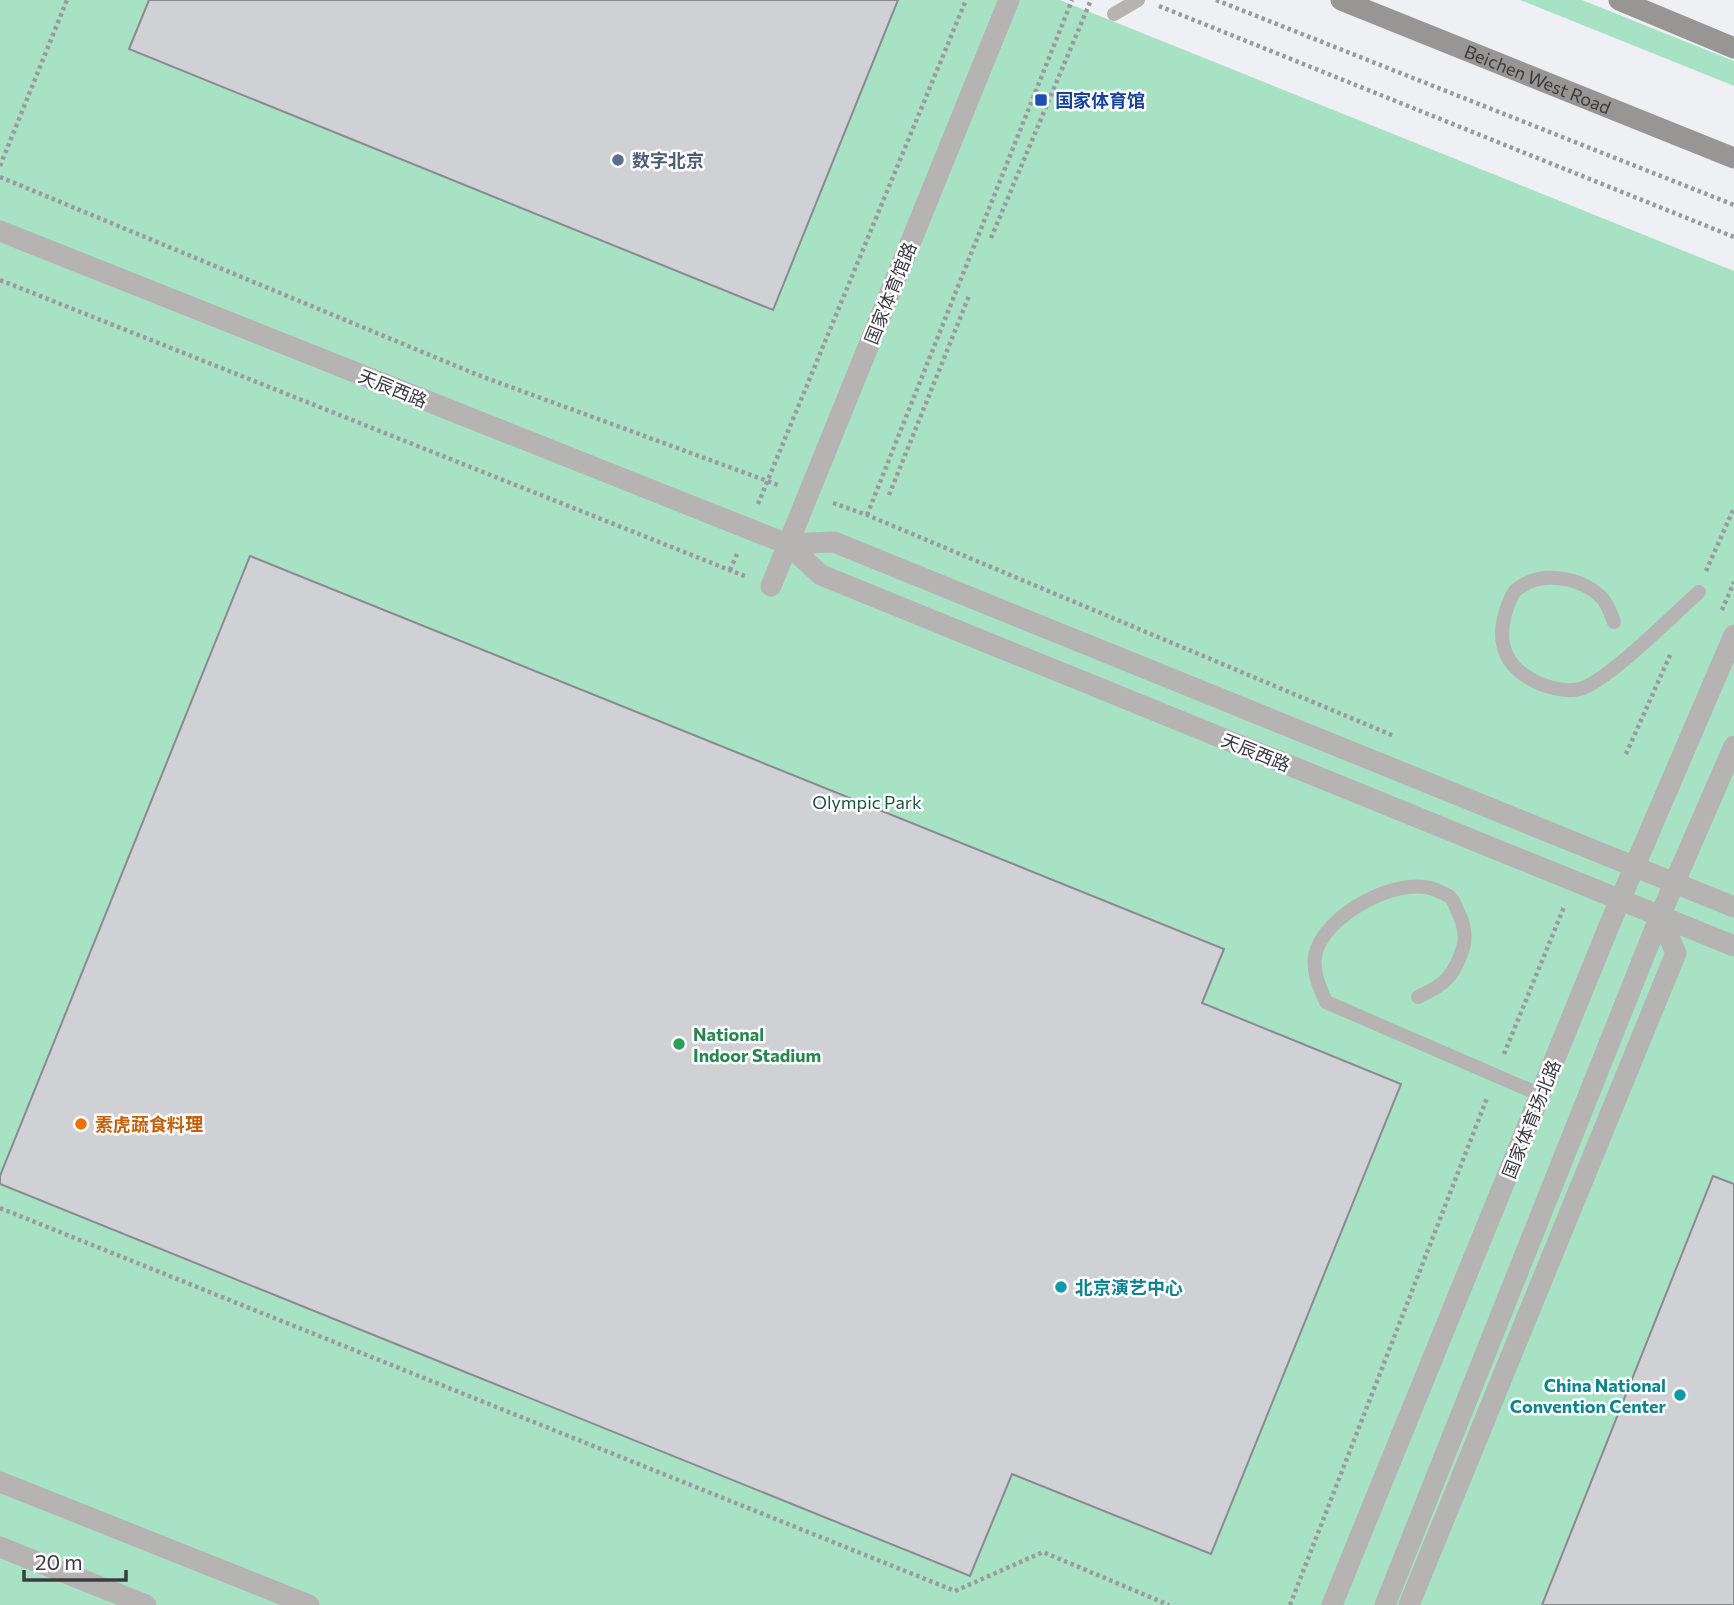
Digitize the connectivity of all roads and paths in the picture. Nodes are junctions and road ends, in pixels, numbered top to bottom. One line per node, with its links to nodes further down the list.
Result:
1 (67, 0): 14 (path)
2 (966, 0): 23 (path)
3 (1009, 0): 24 (street, 国家体育馆路)
4 (1072, 0): 22 (path)
5 (1091, 0): 18 (path)
6 (1138, 0): 11 (lane)
7 (1216, 0): 15 (path)
8 (1341, 0): 13 (main road, Beichen West Road)
9 (1619, 0): 12 (main road)
10 (1158, 5): 17 (path)
11 (1114, 14)
12 (1734, 48)
13 (1734, 158)
14 (0, 166)
15 (1734, 205)
16 (0, 231): 23 (street, 天辰西路)
17 (1734, 237)
18 (991, 239)
19 (0, 280): 25 (path)
20 (969, 296): 21 (path)
21 (889, 495)
22 (867, 515)
23 (747, 529): 24 (street, 天辰西路); 25 (path)
24 (787, 544): 26 (street, 国家体育馆路); 31 (street, 天辰西路); 32 (street, 天辰西路)
25 (730, 570): 26 (path)
26 (771, 586)
27 (1699, 592): 28 (lane)
28 (1614, 622)
29 (1734, 635): 31 (street, 国家体育场北路)
30 (1734, 746): 33 (street)
31 (1634, 867): 33 (street, 天辰西路); 34 (street, 国家体育场北路)
32 (1574, 881): 34 (street, 天辰西路); 36 (path)
33 (1674, 883): 35 (street, 天辰西路); 37 (street)
34 (1621, 899): 37 (street, 天辰西路); 38 (street, 国家体育场北路)
35 (1734, 906)
36 (1563, 908): 38 (path); 41 (path)
37 (1660, 916): 39 (street, 天辰西路); 51 (street); 52 (street)
38 (1609, 926): 42 (street, 国家体育场北路)
39 (1734, 946)
40 (1418, 997): 41 (lane)
41 (1495, 1075): 42 (lane); 49 (path)
42 (1541, 1095): 50 (street, 国家体育场北路)
43 (0, 1208): 48 (path)
44 (0, 1482): 47 (street)
45 (0, 1547): 46 (street)
46 (145, 1605)
47 (309, 1605)
48 (1169, 1605)
49 (1290, 1605)
50 (1332, 1605)
51 (1385, 1605)
52 (1409, 1605)

